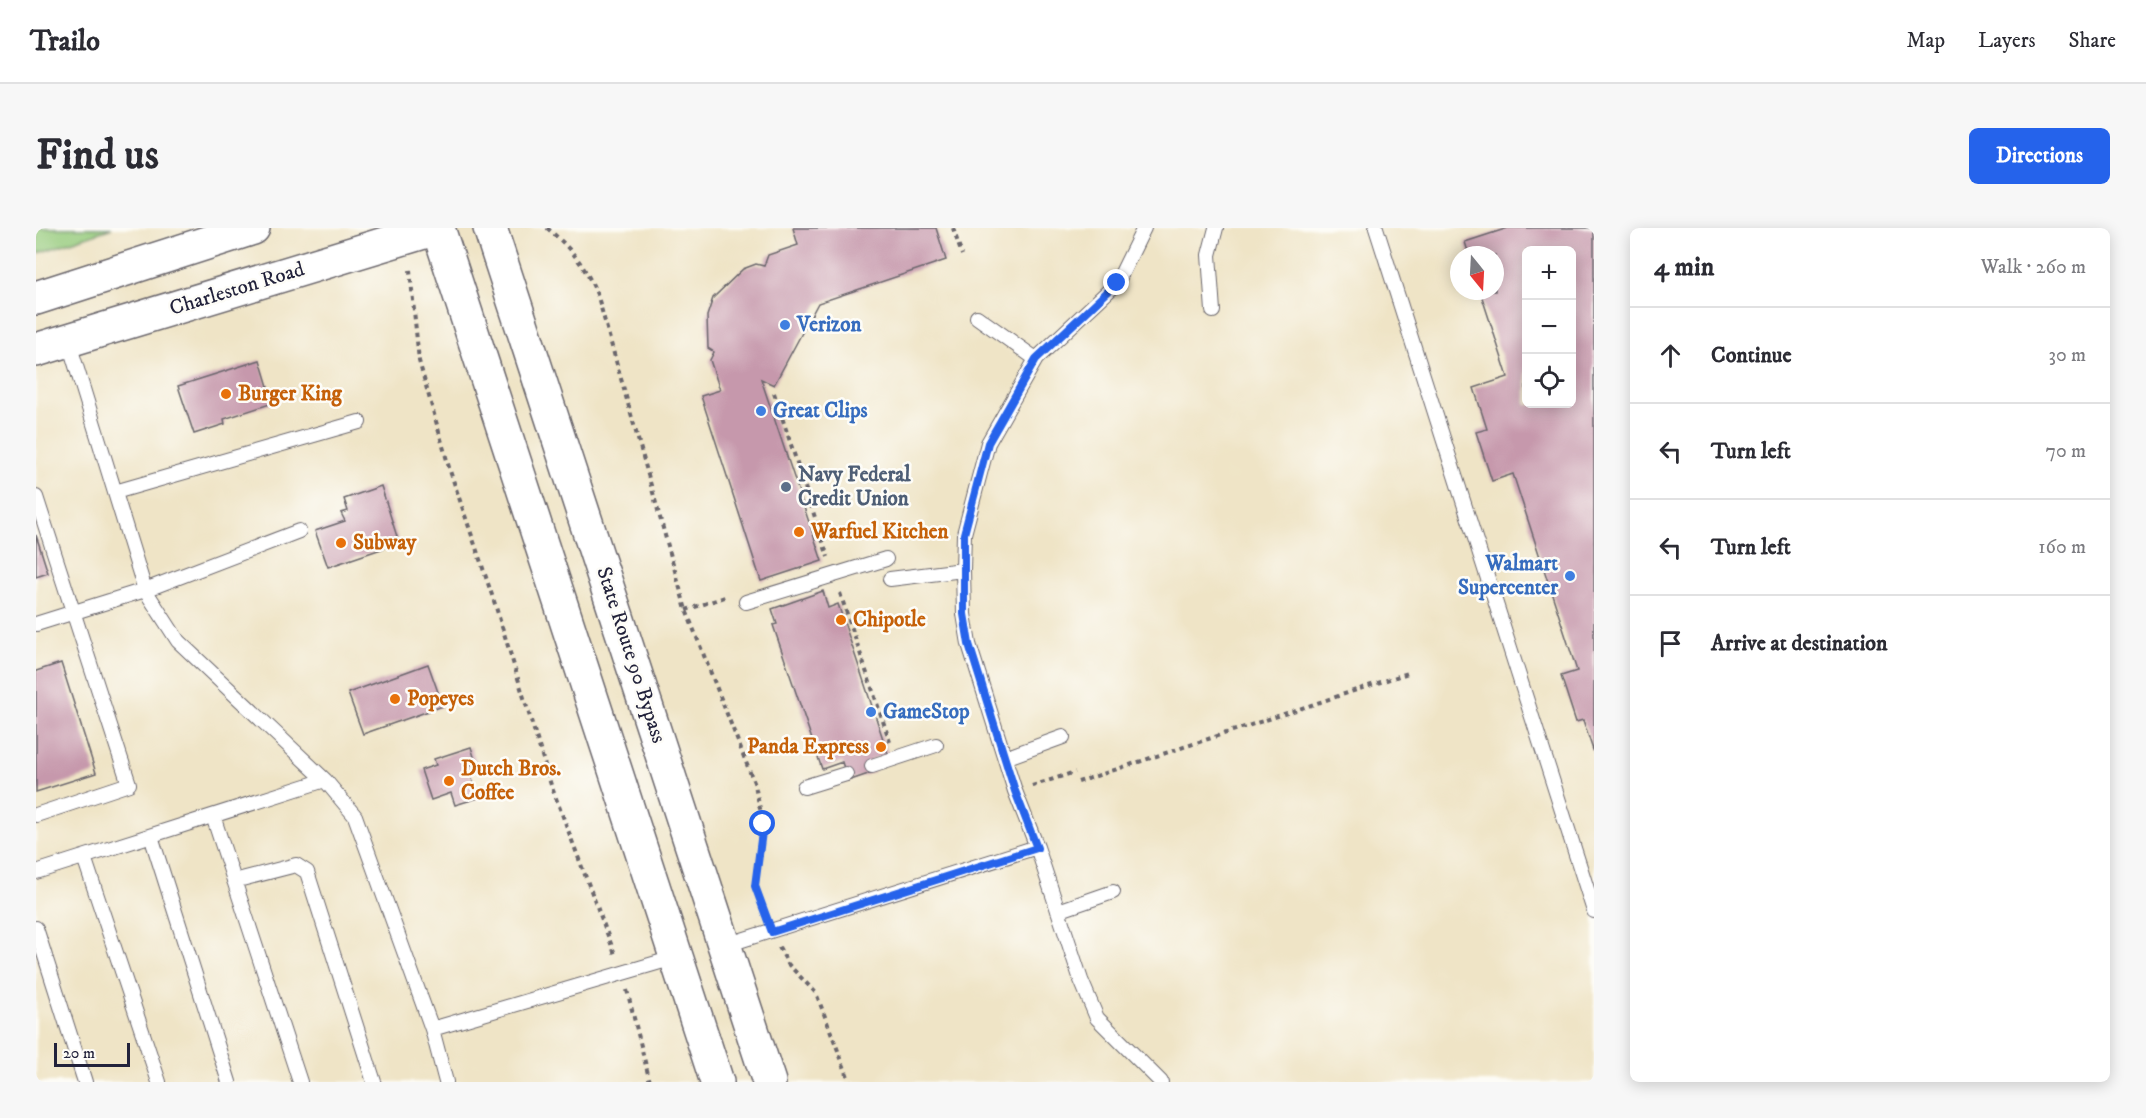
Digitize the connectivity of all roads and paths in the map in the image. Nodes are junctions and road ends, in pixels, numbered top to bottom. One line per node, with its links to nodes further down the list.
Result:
1 (253, 228): 11 (main road)
2 (438, 228): 14 (main road, Charleston Road); 53 (main road)
3 (490, 228): 52 (main road, State Route 90 Bypass)
4 (547, 228): 51 (path)
5 (953, 228): 9 (path)
6 (1144, 228): 16 (lane)
7 (1216, 228): 12 (lane)
8 (1376, 228): 46 (lane)
9 (962, 255)
10 (410, 270): 54 (path)
11 (36, 298)
12 (1213, 311)
13 (977, 317): 16 (lane)
14 (68, 340): 15 (main road, Charleston Road); 18 (lane)
15 (36, 350)
16 (1036, 359): 22 (lane)
17 (358, 422): 18 (lane)
18 (115, 492): 24 (lane)
19 (36, 497): 26 (lane)
20 (299, 531): 24 (lane)
21 (886, 559): 25 (lane)
22 (963, 570): 23 (lane); 31 (lane)
23 (890, 579)
24 (145, 590): 26 (lane); 35 (lane)
25 (746, 602)
26 (72, 613): 27 (lane); 39 (lane)
27 (36, 624)
28 (1411, 672): 36 (path)
29 (1063, 737): 31 (lane)
30 (936, 745): 32 (lane)
31 (1005, 758): 38 (lane)
32 (872, 766)
33 (1075, 772): 38 (path)
34 (846, 774): 37 (lane)
35 (325, 780): 40 (lane); 55 (lane)
36 (1078, 782)
37 (804, 787)
38 (1015, 791): 42 (lane)
39 (36, 815)
40 (213, 816): 41 (lane); 45 (lane)
41 (151, 836): 43 (lane); 58 (lane)
42 (1037, 848): 48 (lane); 51 (lane)
43 (84, 857): 44 (lane); 57 (lane)
44 (36, 872)
45 (234, 881): 59 (lane); 60 (lane)
46 (1591, 886): 49 (lane)
47 (1113, 892): 48 (lane)
48 (1058, 911): 66 (lane)
49 (1594, 911)
50 (36, 928): 56 (lane)
51 (772, 932): 52 (lane); 65 (path)
52 (726, 945): 64 (main road, State Route 90 Bypass)
53 (677, 957): 54 (lane); 63 (main road)
54 (622, 972): 55 (lane); 62 (path)
55 (432, 1029): 61 (lane)
56 (85, 1082)
57 (159, 1082)
58 (229, 1082)
59 (300, 1082)
60 (374, 1082)
61 (446, 1082)
62 (650, 1082)
63 (717, 1082)
64 (769, 1082)
65 (850, 1082)
66 (1161, 1082)

